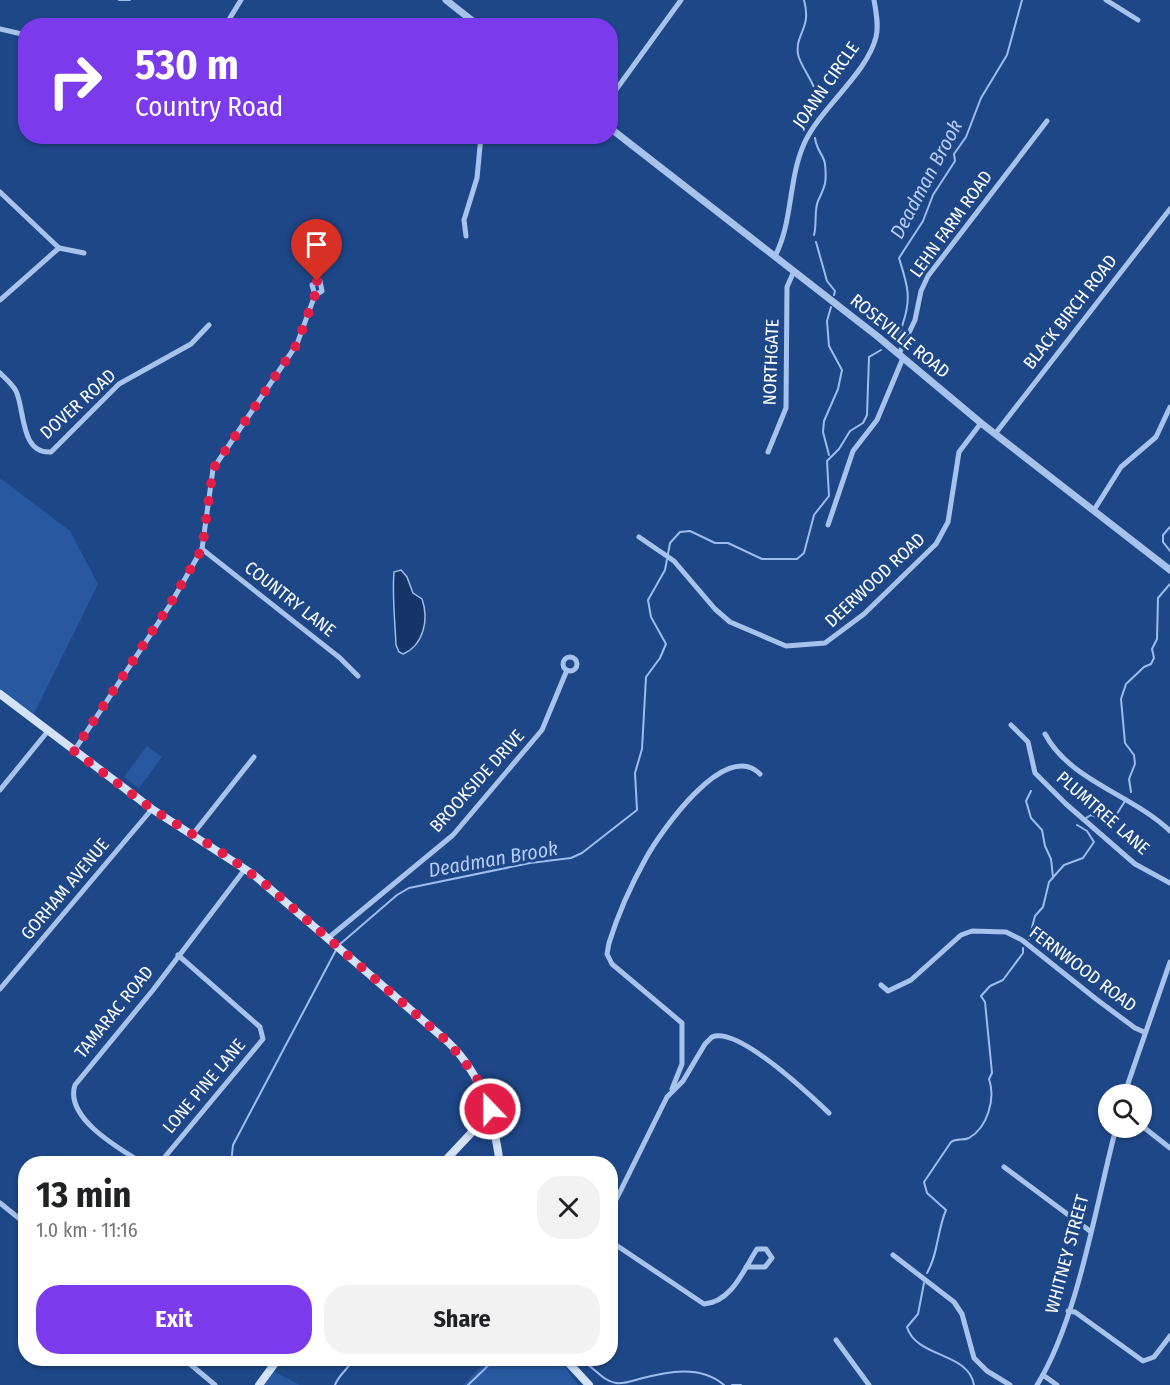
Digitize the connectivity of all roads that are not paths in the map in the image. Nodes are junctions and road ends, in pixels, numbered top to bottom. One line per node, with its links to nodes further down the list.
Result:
1 (241, 0): 6 (street)
2 (446, 0): 7 (street)
3 (681, 0): 11 (street)
4 (874, 0): 20 (street, JOANN CIRCLE)
5 (1106, 0): 8 (street)
6 (230, 18)
7 (469, 18)
8 (1138, 20)
9 (0, 28): 10 (street)
10 (18, 33)
11 (618, 88)
12 (1047, 121): 25 (street, LEHN FARM ROAD)
13 (618, 134): 20 (street, ROSEVILLE ROAD)
14 (480, 144): 17 (street)
15 (0, 192): 18 (street)
16 (1170, 209): 29 (street, BLACK BIRCH ROAD)
17 (466, 236)
18 (59, 248): 19 (street); 23 (street)
19 (84, 253)
20 (775, 256): 21 (street, ROSEVILLE ROAD)
21 (794, 271): 25 (street, ROSEVILLE ROAD); 30 (street, NORTHGATE)
22 (315, 295): 34 (street)
23 (0, 300)
24 (209, 325): 26 (street, DOVER ROAD)
25 (901, 356): 28 (street, ROSEVILLE ROAD); 32 (street, LEHN FARM ROAD)
26 (0, 373)
27 (1170, 407): 31 (street)
28 (981, 423): 29 (street, ROSEVILLE ROAD); 33 (street, DEERWOOD ROAD)
29 (995, 434): 31 (street, ROSEVILLE ROAD)
30 (768, 452)
31 (1094, 510): 35 (street, ROSEVILLE ROAD)
32 (828, 525)
33 (639, 537)
34 (202, 549): 37 (street, COUNTRY LANE); 42 (street)
35 (1170, 570)
36 (567, 670): 51 (street, BROOKSIDE DRIVE)
37 (357, 676)
38 (0, 694): 40 (main road)
39 (1011, 725): 50 (street, PLUMTREE LANE)
40 (48, 731): 42 (main road); 45 (street)
41 (1045, 734): 47 (street)
42 (74, 751): 46 (main road)
43 (254, 757): 48 (street)
44 (760, 774): 58 (street)
45 (0, 790)
46 (152, 809): 48 (main road); 55 (street, GORHAM AVENUE)
47 (1170, 831)
48 (193, 834): 49 (main road)
49 (245, 868): 51 (main road); 52 (street, TAMARAC ROAD)
50 (1170, 883)
51 (327, 939): 60 (main road)
52 (178, 955): 64 (street, TAMARAC ROAD); 65 (street, LONE PINE LANE)
53 (1169, 966): 56 (street)
54 (881, 985): 56 (street, FERNWOOD ROAD)
55 (0, 989)
56 (1144, 1032): 57 (street)
57 (1127, 1084)
58 (672, 1089): 59 (street); 69 (street)
59 (829, 1113)
60 (493, 1121): 66 (main road); 67 (main road)
61 (1152, 1134): 63 (street)
62 (1113, 1138): 72 (street, WHITNEY STREET)
63 (1170, 1148)
64 (131, 1156)
65 (166, 1156)
66 (450, 1156)
67 (499, 1156)
68 (1004, 1167): 72 (street)
69 (618, 1196)
70 (0, 1203): 71 (street)
71 (18, 1218)
72 (1090, 1231): 76 (street, WHITNEY STREET)
73 (618, 1246): 75 (street)
74 (893, 1254): 87 (street)
75 (746, 1267): 75 (street)
76 (1068, 1311): 77 (street); 82 (street, WHITNEY STREET)
77 (1170, 1336)
78 (836, 1340): 86 (street)
79 (192, 1366): 83 (street)
80 (273, 1366): 84 (main road)
81 (571, 1366): 85 (main road)
82 (1043, 1375): 88 (street, WHITNEY STREET); 89 (street)
83 (215, 1385)
84 (259, 1385)
85 (589, 1385)
86 (869, 1385)
87 (1010, 1385)
88 (1037, 1385)
89 (1057, 1385)

